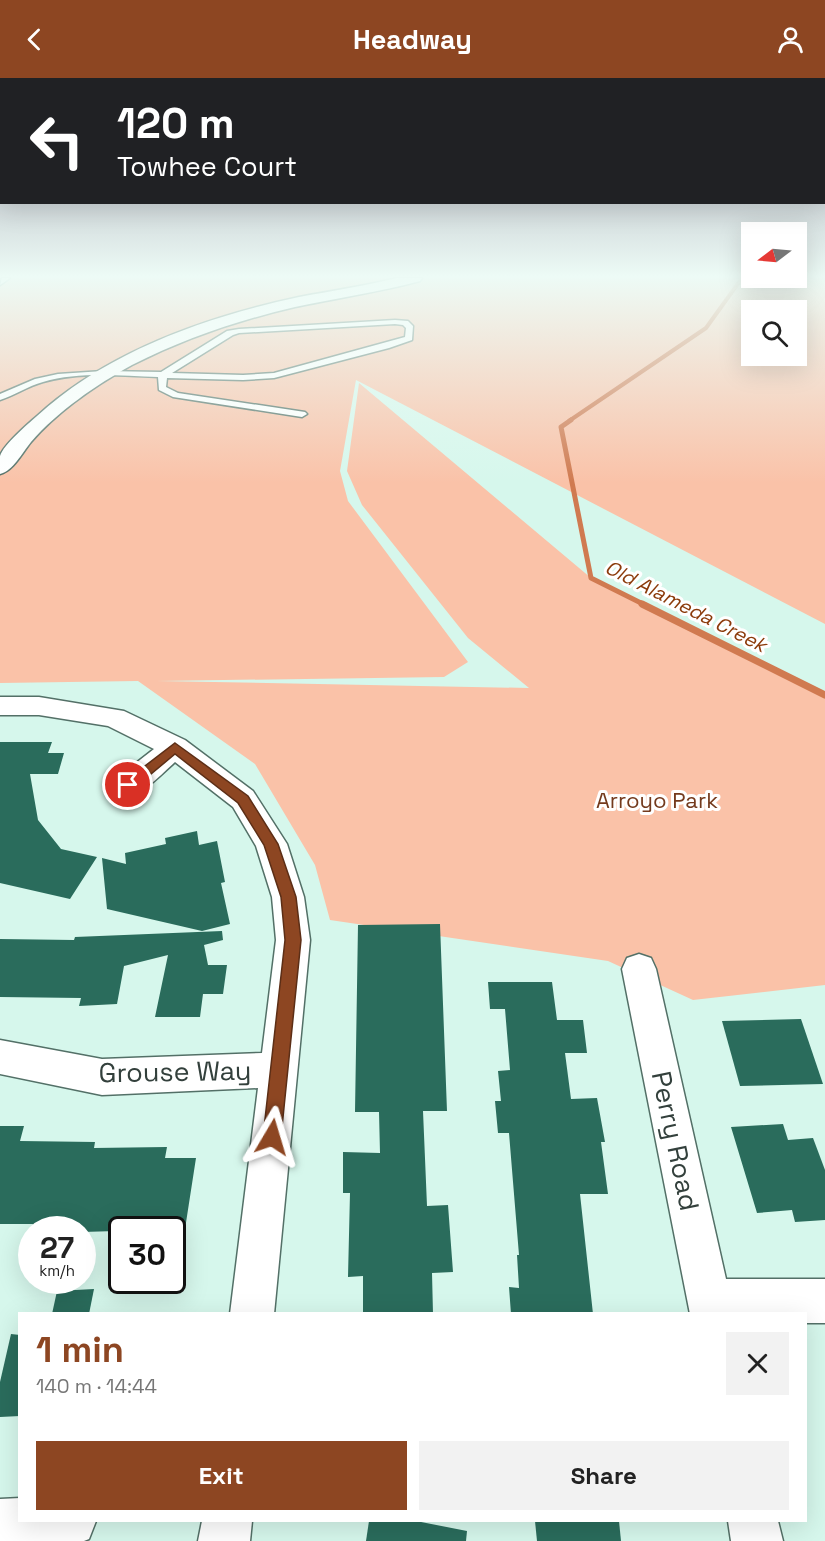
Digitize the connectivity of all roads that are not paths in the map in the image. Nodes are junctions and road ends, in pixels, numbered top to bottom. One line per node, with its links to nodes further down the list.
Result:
1 (161, 346): 4 (street)
2 (209, 346): 5 (lane)
3 (390, 346): 5 (lane)
4 (106, 374): 5 (lane); 6 (lane); 8 (street)
5 (163, 375): 7 (lane)
6 (0, 397)
7 (302, 414)
8 (0, 468)
9 (0, 706): 10 (street)
10 (175, 747): 11 (street); 14 (street)
11 (128, 785)
12 (639, 969): 16 (street, Perry Road)
13 (0, 1057): 14 (street, Grouse Way)
14 (280, 1070): 17 (street)
15 (825, 1301): 16 (street)
16 (711, 1307)
17 (252, 1312)
18 (53, 1522): 21 (street)
19 (227, 1522): 22 (street)
20 (753, 1522): 23 (street)
21 (0, 1525)
22 (224, 1541)
23 (757, 1541)

